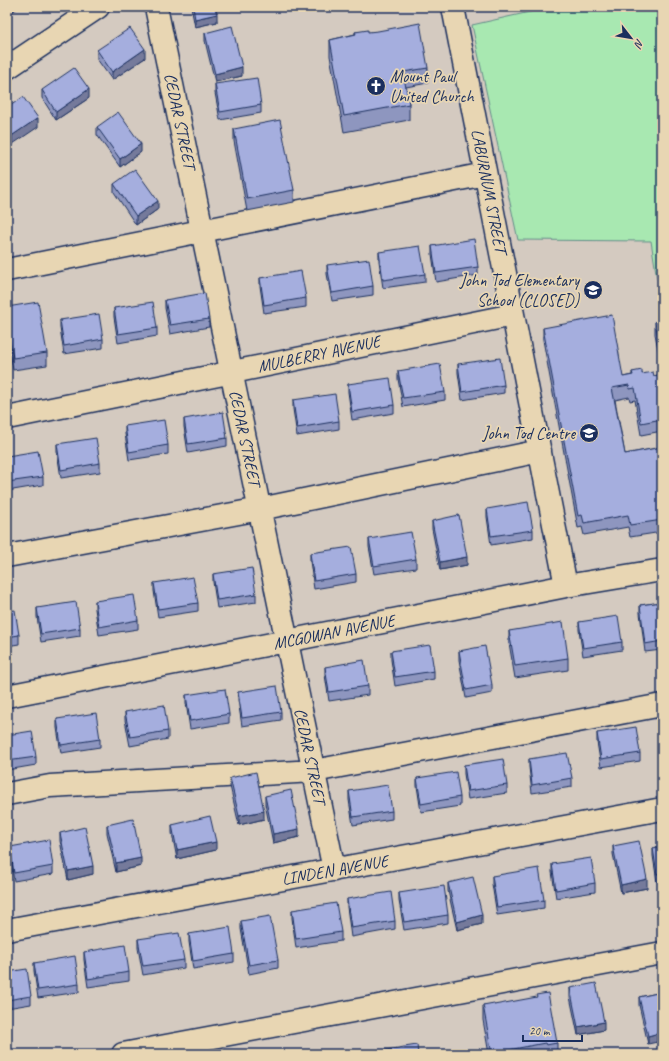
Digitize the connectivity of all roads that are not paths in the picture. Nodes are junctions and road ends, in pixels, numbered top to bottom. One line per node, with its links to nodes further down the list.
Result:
1 (98, 7): 4 (street)
2 (156, 7): 6 (street, CEDAR STREET)
3 (452, 7): 5 (street, LABURNUM STREET)
4 (7, 68)
5 (485, 174): 6 (street); 8 (street, LABURNUM STREET)
6 (202, 231): 7 (street); 9 (street, CEDAR STREET)
7 (7, 270)
8 (513, 315): 9 (street, MULBERRY AVENUE); 11 (street, LABURNUM STREET)
9 (232, 372): 10 (street, MULBERRY AVENUE); 12 (street, CEDAR STREET)
10 (7, 418)
11 (540, 451): 12 (street); 15 (street, LABURNUM STREET)
12 (260, 509): 13 (street); 16 (street, CEDAR STREET)
13 (7, 556)
14 (662, 570): 15 (street, MCGOWAN AVENUE)
15 (566, 586): 16 (street, MCGOWAN AVENUE)
16 (287, 641): 17 (street, MCGOWAN AVENUE); 19 (street, CEDAR STREET)
17 (7, 696)
18 (662, 705): 19 (street)
19 (314, 771): 20 (street); 22 (street, CEDAR STREET)
20 (7, 794)
21 (662, 809): 22 (street, LINDEN AVENUE)
22 (334, 870): 23 (street, LINDEN AVENUE)
23 (7, 930)
24 (662, 953): 25 (street)
25 (123, 1054)

